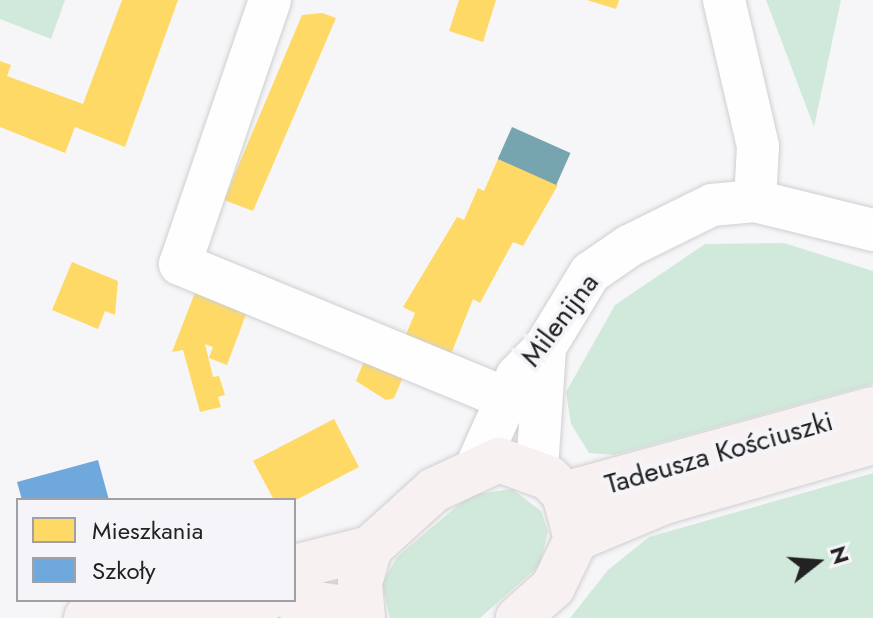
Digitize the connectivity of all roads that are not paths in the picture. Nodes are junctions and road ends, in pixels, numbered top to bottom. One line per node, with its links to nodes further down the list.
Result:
1 (270, 0): 6 (street)
2 (724, 0): 3 (street)
3 (755, 201): 4 (street, Milenijna); 5 (street, Milenijna)
4 (873, 230)
5 (545, 347): 6 (street, Milenijna); 10 (street)
6 (507, 399): 9 (street, Milenijna)
7 (873, 409): 10 (main road, Tadeusza Kościuszki)
8 (873, 442): 11 (main road, Tadeusza Kościuszki)
9 (477, 465): 10 (main road); 12 (main road)
10 (551, 482): 11 (main road)
11 (576, 539): 20 (main road)
12 (370, 548): 13 (main road); 17 (main road)
13 (296, 566)
14 (296, 600): 17 (main road)
15 (134, 602): 18 (main road)
16 (254, 602): 19 (main road)
17 (362, 615)
18 (86, 618)
19 (170, 618)
20 (518, 618)

